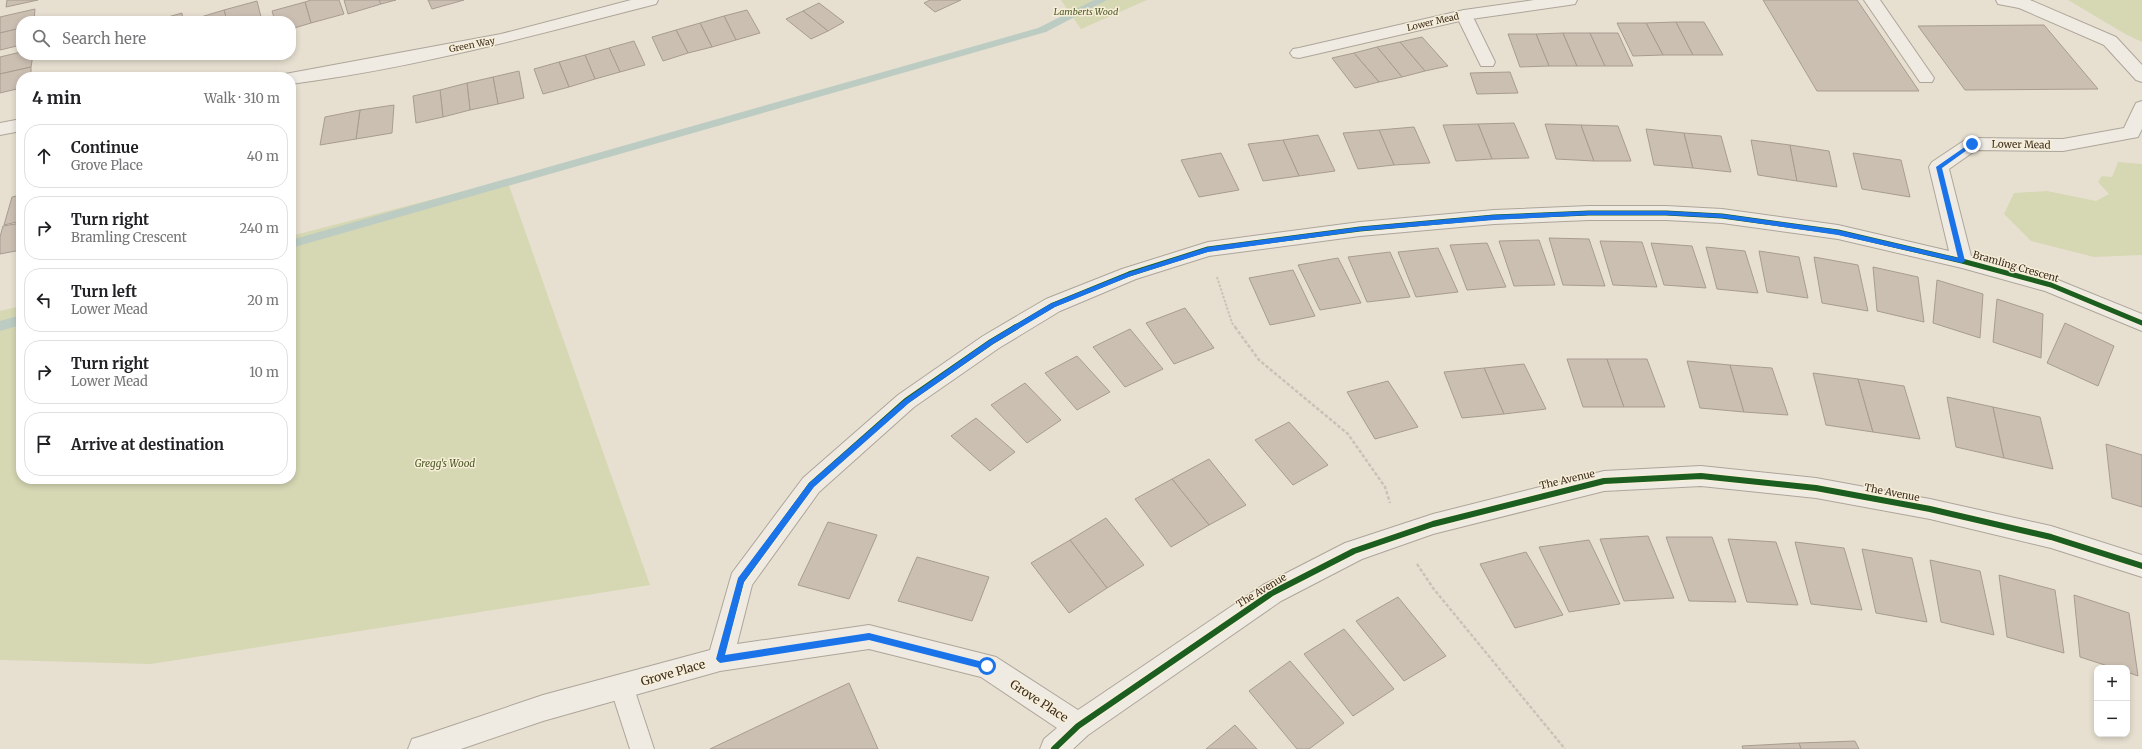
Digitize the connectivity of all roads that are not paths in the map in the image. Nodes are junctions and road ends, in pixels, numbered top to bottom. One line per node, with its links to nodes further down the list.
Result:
1 (650, 0): 9 (street, Green Way)
2 (1569, 0): 5 (street, Lower Mead)
3 (1872, 0): 10 (lane)
4 (2004, 0): 8 (street)
5 (1464, 14): 6 (street, Lower Mead); 7 (lane)
6 (1299, 53)
7 (1487, 62)
8 (2142, 76)
9 (296, 77)
10 (1926, 78)
11 (2142, 107): 14 (street, Lower Mead)
12 (16, 127): 13 (street)
13 (0, 129)
14 (1962, 261): 15 (street, Bramling Crescent); 17 (street, Bramling Crescent)
15 (2142, 323)
16 (2142, 566): 19 (street, The Avenue)
17 (720, 659): 18 (street, Grove Place); 19 (street, Grove Place)
18 (622, 687): 20 (street, Grove Place); 21 (lane)
19 (1078, 726): 22 (street, The Avenue)
20 (422, 749)
21 (642, 749)
22 (1054, 749)

